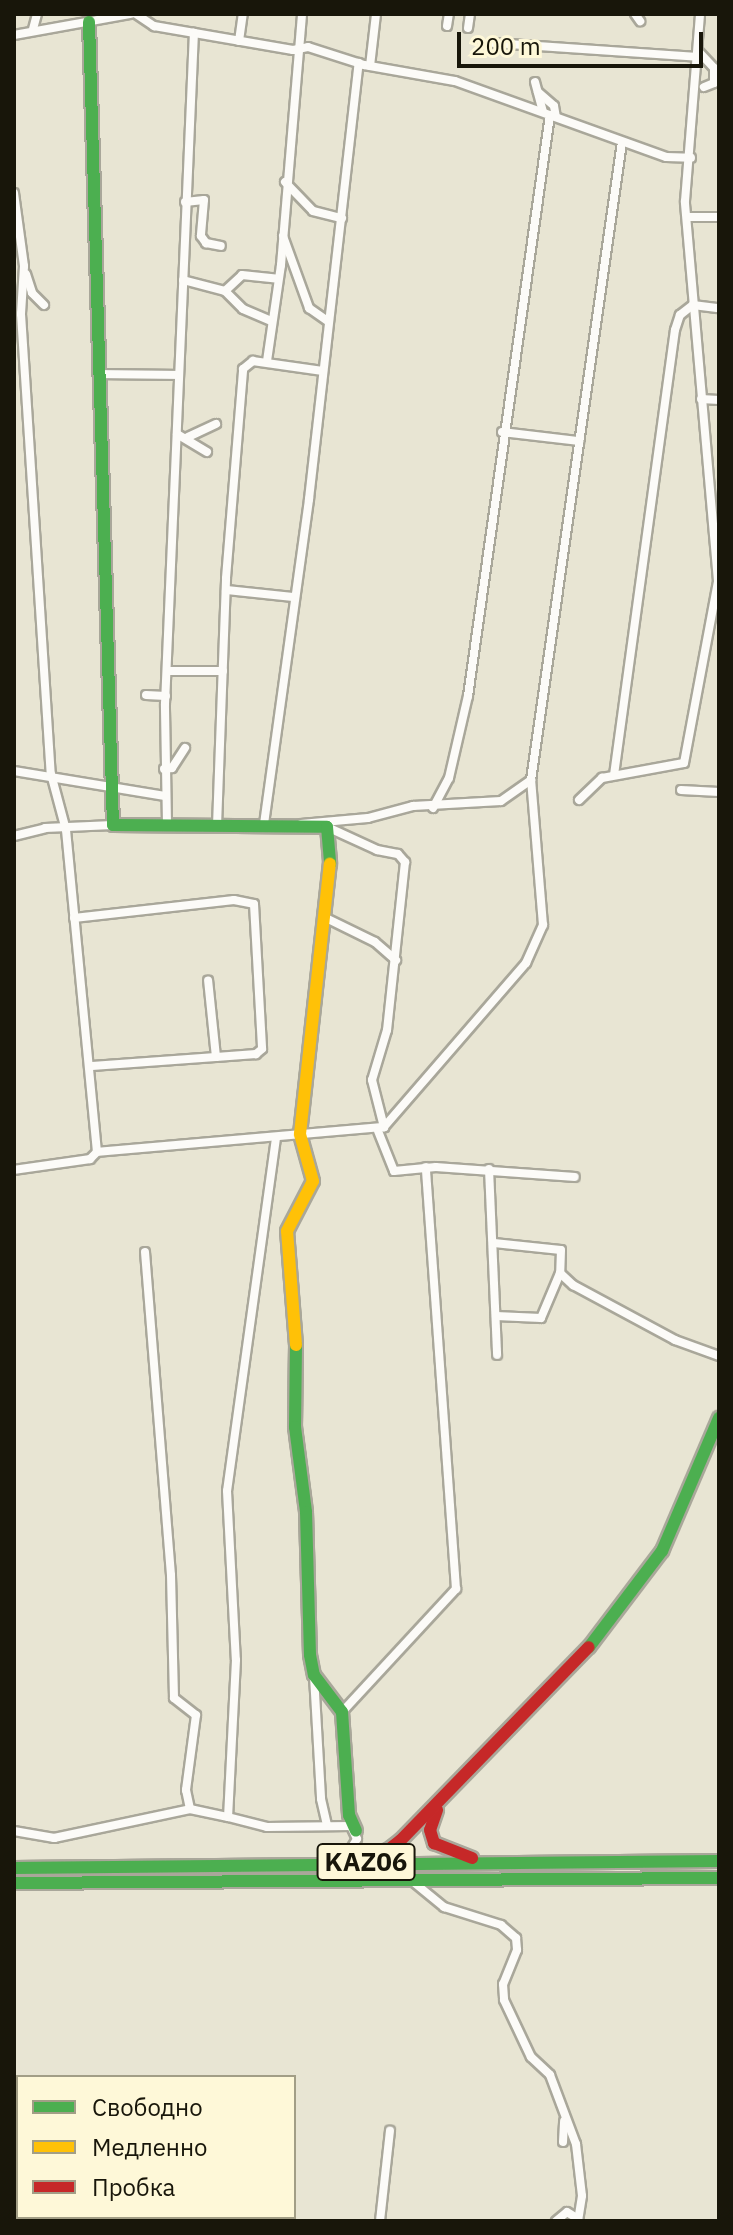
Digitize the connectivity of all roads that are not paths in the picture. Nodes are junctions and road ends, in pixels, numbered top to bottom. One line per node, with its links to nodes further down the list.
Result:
1 (37, 14): 14 (street)
2 (72, 14): 11 (street)
3 (134, 14): 10 (street); 15 (street)
4 (243, 14): 17 (street)
5 (302, 14): 19 (street)
6 (376, 14): 22 (street)
7 (449, 14): 12 (street)
8 (470, 14): 13 (street)
9 (700, 14): 20 (street)
10 (89, 22): 11 (street); 53 (main road)
11 (70, 24): 14 (street)
12 (447, 26)
13 (468, 28)
14 (33, 29): 16 (street)
15 (194, 33): 17 (street); 32 (street)
16 (14, 35)
17 (239, 41): 19 (street)
18 (494, 43): 20 (street)
19 (300, 47): 21 (street); 30 (street)
20 (698, 54): 23 (street); 23 (street)
21 (359, 63): 22 (street); 35 (street)
22 (370, 66): 25 (street)
23 (700, 88): 24 (street); 27 (street)
24 (719, 94)
25 (549, 115): 25 (street); 26 (street); 58 (street)
26 (622, 142): 28 (street); 61 (street)
27 (691, 158): 28 (street); 29 (street)
28 (681, 161): 29 (street)
29 (686, 176): 33 (street)
30 (285, 182): 35 (street); 36 (street)
31 (14, 193): 38 (street)
32 (185, 202): 37 (street); 41 (street)
33 (687, 217): 34 (street); 47 (street)
34 (719, 217)
35 (342, 218): 50 (street)
36 (283, 235): 39 (street); 40 (street)
37 (221, 246)
38 (24, 266): 44 (street); 45 (street)
39 (294, 268): 42 (street); 50 (street)
40 (278, 279): 42 (street); 43 (street)
41 (183, 280): 43 (street); 54 (street)
42 (277, 290): 49 (street)
43 (225, 291): 49 (street)
44 (22, 300): 45 (street); 73 (street)
45 (35, 300): 46 (street)
46 (44, 305)
47 (693, 305): 48 (street); 55 (street); 74 (street)
48 (719, 308)
49 (271, 321): 51 (street)
50 (329, 322): 52 (street)
51 (267, 361): 52 (street); 64 (street)
52 (322, 371): 65 (street)
53 (99, 374): 54 (street); 76 (main road)
54 (179, 375): 59 (street)
55 (701, 399): 56 (street); 63 (street)
56 (719, 400)
57 (216, 424): 60 (street)
58 (502, 432): 61 (street); 81 (street)
59 (177, 434): 60 (street); 66 (street)
60 (188, 437): 62 (street)
61 (579, 441): 75 (street)
62 (207, 452)
63 (715, 490): 74 (street)
64 (226, 590): 65 (street); 67 (street)
65 (294, 597): 83 (street)
66 (168, 671): 67 (street); 69 (street)
67 (223, 671): 86 (street)
68 (146, 695): 69 (street)
69 (166, 696): 71 (street)
70 (185, 748): 71 (street)
71 (164, 769): 79 (street)
72 (14, 771): 73 (street)
73 (51, 774): 76 (street); 88 (street)
74 (614, 775): 80 (street)
75 (531, 780): 81 (street); 96 (street)
76 (109, 788): 79 (street); 85 (main road)
77 (681, 790): 78 (street)
78 (719, 792)
79 (165, 796): 82 (street)
80 (579, 800)
81 (433, 808): 84 (street)
82 (167, 824): 85 (main road); 86 (main road)
83 (264, 824): 84 (main road); 86 (main road)
84 (300, 824): 87 (main road)
85 (113, 825): 88 (street)
86 (217, 826)
87 (327, 827): 91 (main road); 92 (street)
88 (66, 830): 89 (street); 90 (street)
89 (14, 836)
90 (74, 918): 94 (street); 95 (street)
91 (328, 919): 92 (street); 97 (main road)
92 (396, 960): 96 (street)
93 (208, 980): 94 (street)
94 (216, 1057): 95 (street)
95 (92, 1066): 99 (street)
96 (381, 1129): 97 (street); 100 (street)
97 (300, 1134): 98 (street); 111 (main road)
98 (276, 1138): 99 (street); 115 (street)
99 (97, 1152): 102 (street)
100 (426, 1167): 101 (street); 112 (street)
101 (489, 1169): 103 (street); 104 (street)
102 (14, 1170)
103 (575, 1177)
104 (494, 1243): 106 (street); 107 (street)
105 (145, 1252): 114 (street)
106 (560, 1273): 107 (street); 109 (street)
107 (496, 1316): 108 (street)
108 (497, 1355)
109 (719, 1356)
110 (719, 1418): 113 (main road)
111 (314, 1675): 112 (main road); 116 (street)
112 (342, 1712): 118 (main road)
113 (441, 1804): 119 (main road); 121 (main road)
114 (190, 1809): 115 (street); 117 (street)
115 (228, 1817): 116 (street)
116 (327, 1824): 118 (street)
117 (14, 1831)
118 (356, 1831): 121 (street)
119 (495, 1861): 120 (main road, KАZ06); 121 (main road, KАZ06)
120 (719, 1861)
121 (341, 1862): 122 (main road, KАZ06)
122 (14, 1868)
123 (719, 1878): 124 (main road, KАZ06)
124 (410, 1880): 125 (main road, KАZ06); 126 (street)
125 (14, 1883)
126 (565, 2120): 128 (street); 129 (street)
127 (390, 2131): 130 (street)
128 (563, 2142)
129 (578, 2220): 131 (street)
130 (380, 2221)
131 (556, 2221)

